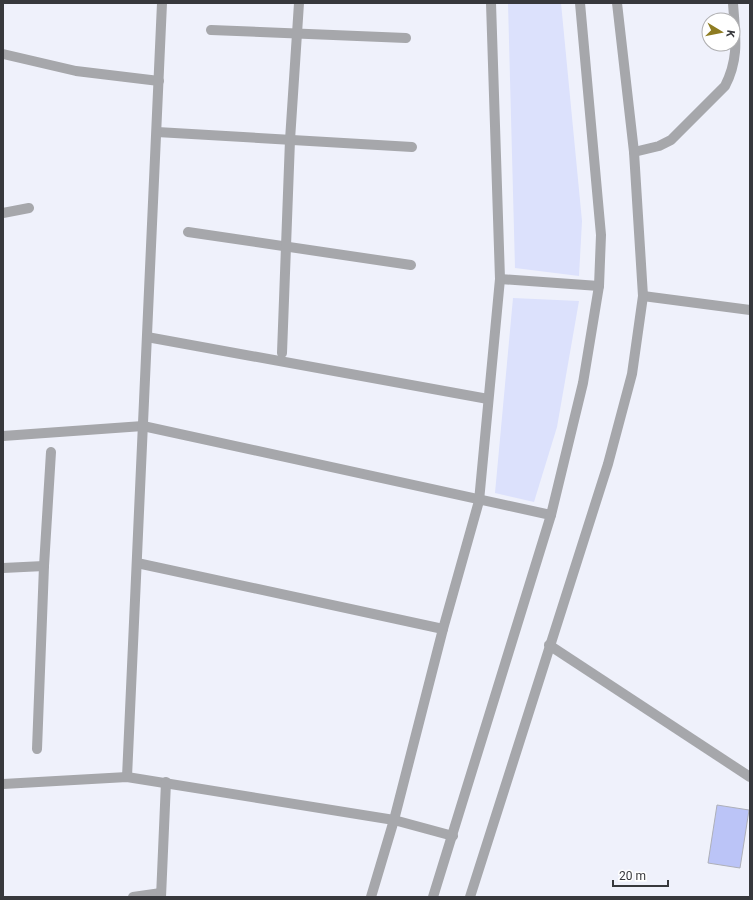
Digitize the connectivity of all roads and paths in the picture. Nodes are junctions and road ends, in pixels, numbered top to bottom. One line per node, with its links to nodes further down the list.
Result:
1 (162, 3): 11 (street)
2 (299, 3): 8 (street)
3 (491, 3): 21 (street)
4 (580, 3): 22 (street)
5 (618, 3): 15 (street)
6 (733, 3): 15 (street)
7 (211, 30): 8 (street)
8 (297, 34): 9 (street); 13 (street)
9 (406, 38)
10 (3, 54): 11 (street)
11 (159, 82): 12 (street)
12 (157, 132): 13 (street); 25 (street)
13 (290, 140): 14 (street); 19 (street)
14 (412, 148)
15 (634, 152): 23 (street)
16 (29, 208): 17 (street)
17 (3, 213)
18 (188, 232): 19 (street)
19 (286, 246): 20 (street); 26 (street)
20 (411, 265)
21 (500, 279): 22 (street); 27 (street)
22 (599, 286): 32 (street)
23 (644, 296): 24 (street); 37 (street)
24 (750, 310)
25 (147, 337): 27 (street); 28 (street)
26 (282, 353)
27 (488, 399): 31 (street)
28 (143, 426): 29 (street); 31 (street); 33 (street)
29 (3, 436)
30 (51, 452): 34 (street)
31 (479, 501): 32 (street); 36 (street)
32 (551, 515): 44 (street)
33 (137, 563): 36 (street); 39 (street)
34 (44, 566): 35 (street); 38 (street)
35 (3, 568)
36 (443, 629): 43 (street)
37 (549, 645): 40 (street); 49 (street)
38 (37, 749)
39 (127, 777): 41 (street); 42 (street)
40 (750, 777)
41 (166, 782): 43 (street); 45 (street)
42 (3, 784)
43 (394, 820): 44 (street); 47 (street)
44 (453, 836): 48 (street)
45 (161, 895): 46 (street)
46 (133, 897)
47 (371, 897)
48 (433, 897)
49 (470, 897)

